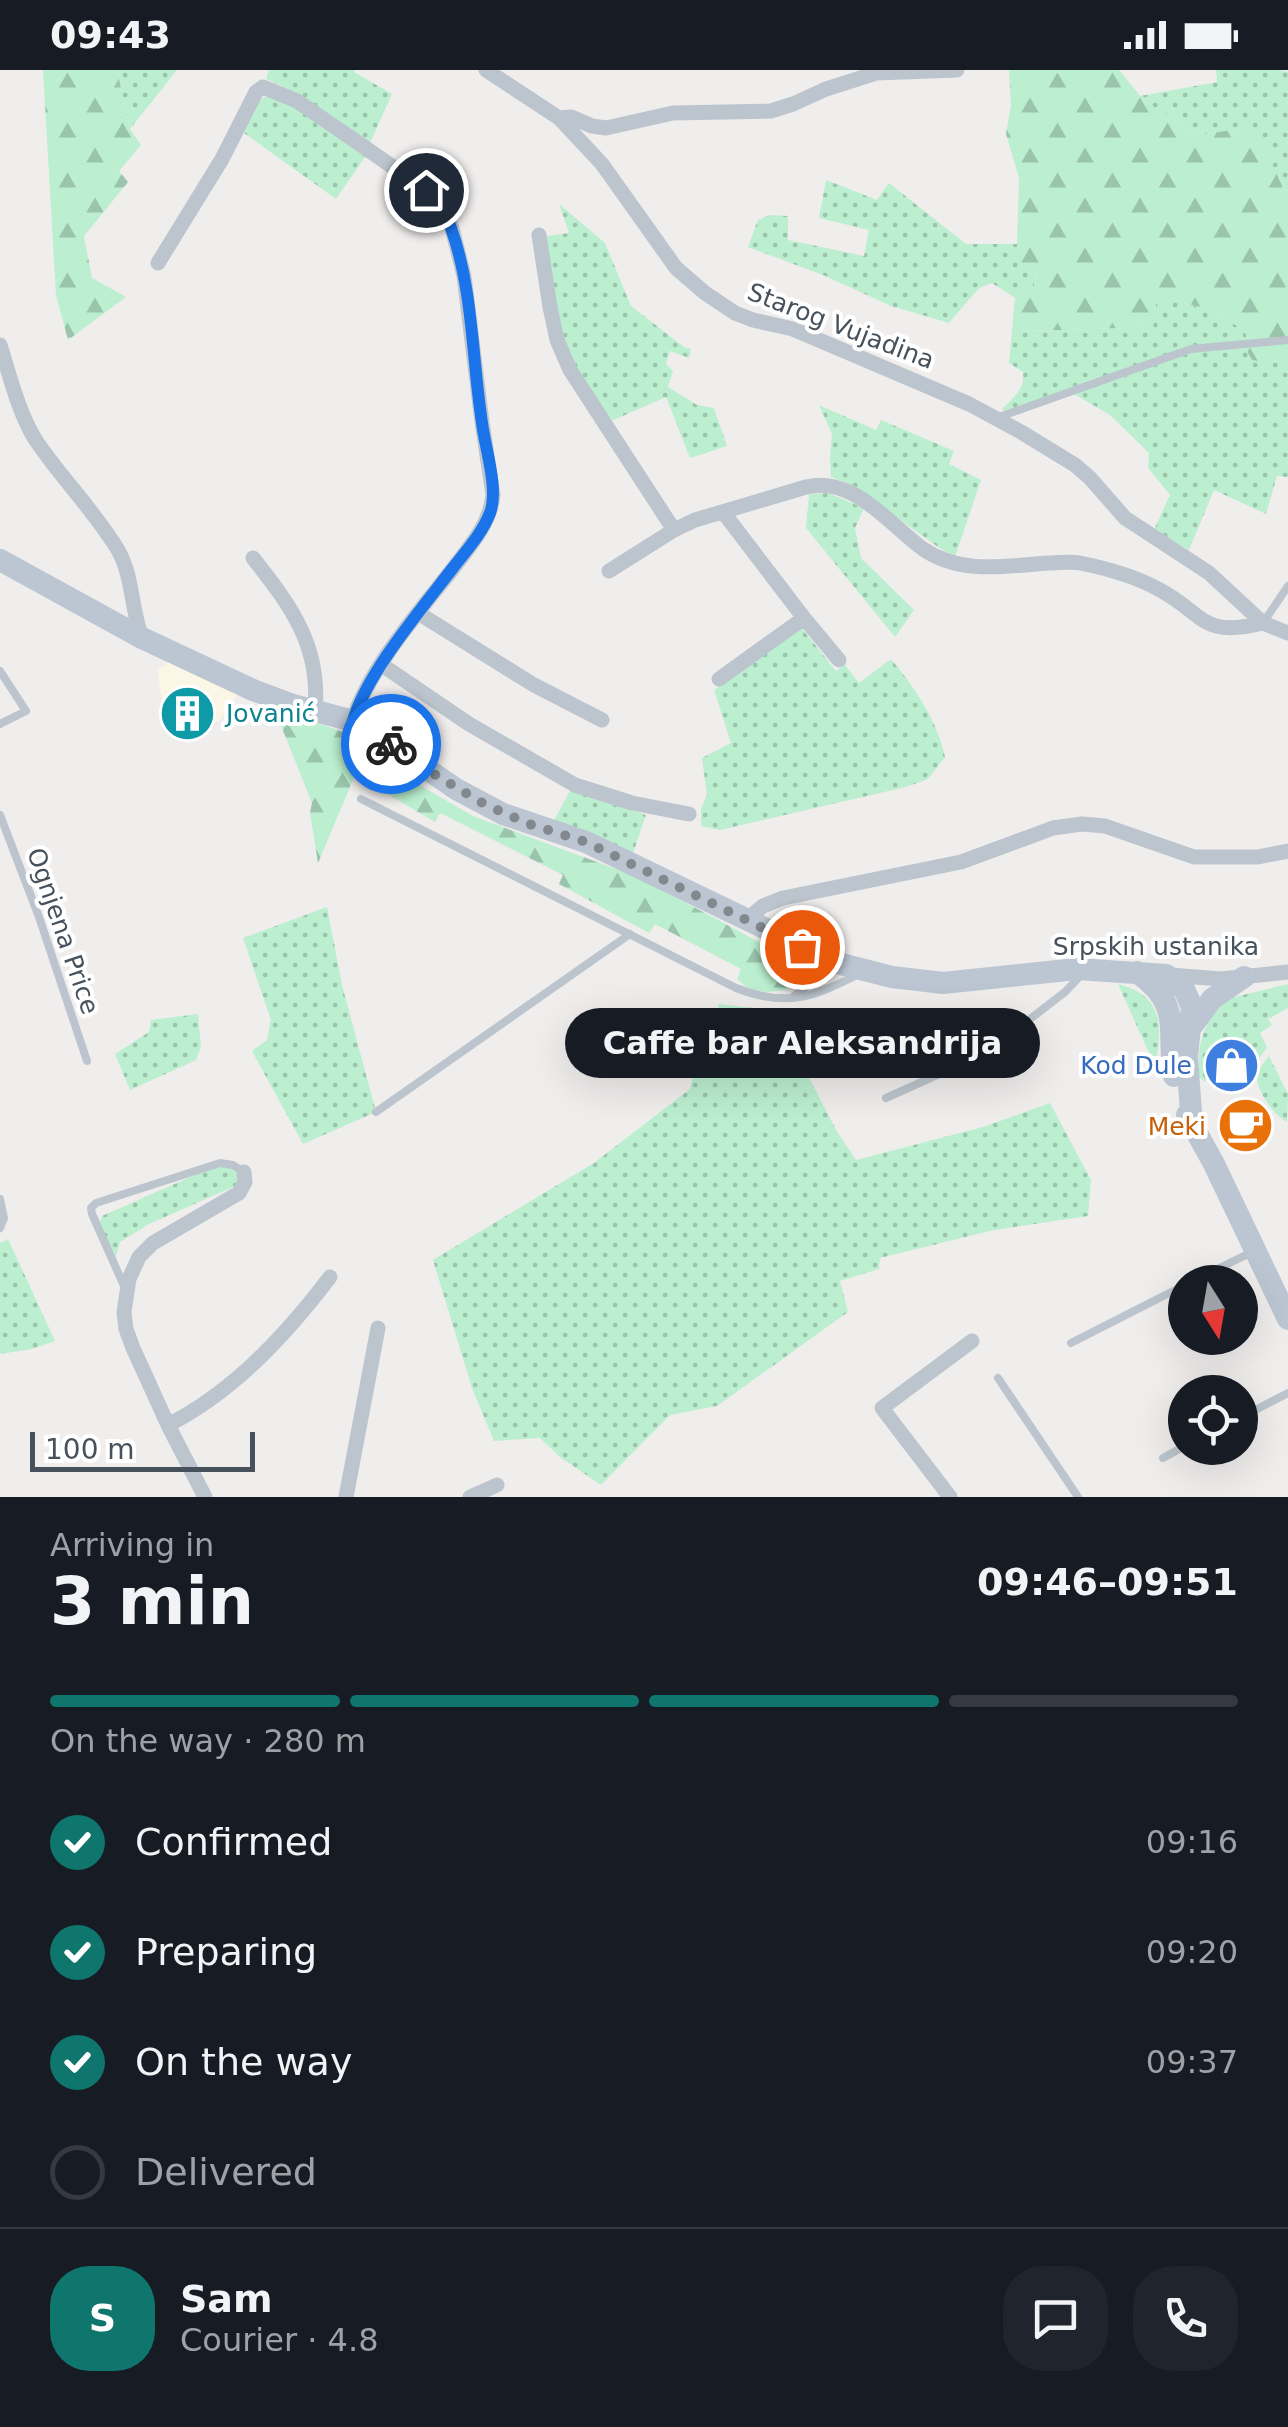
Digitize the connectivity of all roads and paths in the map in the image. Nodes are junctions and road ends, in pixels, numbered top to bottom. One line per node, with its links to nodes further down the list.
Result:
1 (486, 70): 3 (street, Starog Vujadina)
2 (958, 70): 3 (street)
3 (559, 118): 8 (street, Starog Vujadina)
4 (539, 235): 10 (street)
5 (158, 263): 15 (street)
6 (1288, 340): 8 (lane)
7 (0, 346): 19 (street)
8 (995, 418): 17 (street, Starog Vujadina)
9 (723, 512): 10 (street); 16 (street); 17 (street)
10 (674, 530): 13 (street)
11 (253, 558): 24 (street)
12 (0, 560): 19 (street, Srpskih ustanika)
13 (608, 572)
14 (1288, 586): 17 (lane)
15 (418, 613): 21 (street); 25 (street)
16 (804, 618): 20 (street); 23 (street)
17 (1263, 623): 18 (street, Starog Vujadina)
18 (1288, 633)
19 (142, 638): 24 (street, Srpskih ustanika)
20 (839, 660)
21 (382, 665): 26 (street); 30 (street)
22 (0, 671): 27 (lane)
23 (718, 679)
24 (315, 711): 26 (street, Srpskih ustanika)
25 (602, 720)
26 (353, 721): 32 (street, Srpskih ustanika)
27 (0, 724)
28 (361, 799): 33 (lane)
29 (0, 814): 43 (lane, Ognjena Price)
30 (689, 814)
31 (1288, 851): 32 (street)
32 (746, 920): 34 (street, Srpskih ustanika)
33 (630, 934): 41 (lane); 45 (lane)
34 (837, 963): 36 (street, Srpskih ustanika); 41 (lane)
35 (1087, 969): 36 (street, Srpskih ustanika); 37 (street, Srpskih ustanika); 44 (lane)
36 (863, 971): 41 (lane)
37 (1137, 972): 39 (street, Srpskih ustanika); 46 (street)
38 (1288, 972): 40 (street, Srpskih ustanika)
39 (1166, 975): 40 (street, Srpskih ustanika); 42 (street)
40 (1244, 978): 42 (street)
41 (789, 1000)
42 (1192, 1026): 46 (street)
43 (87, 1061)
44 (886, 1098)
45 (376, 1112)
46 (1192, 1126): 50 (street)
47 (244, 1172): 53 (street); 53 (lane)
48 (0, 1199): 49 (lane)
49 (0, 1228)
50 (1256, 1250): 51 (lane); 55 (street)
51 (1226, 1265)
52 (330, 1277): 62 (street)
53 (127, 1292): 62 (street)
54 (1168, 1294): 58 (lane)
55 (1288, 1318)
56 (378, 1328): 67 (street)
57 (972, 1341): 69 (street)
58 (1071, 1343)
59 (998, 1378): 70 (lane)
60 (1288, 1393): 61 (lane)
61 (1258, 1409)
62 (168, 1425): 66 (street)
63 (1168, 1456): 64 (lane)
64 (1164, 1458)
65 (498, 1486): 68 (street)
66 (205, 1497)
67 (346, 1497)
68 (470, 1497)
69 (950, 1497)
70 (1078, 1497)

